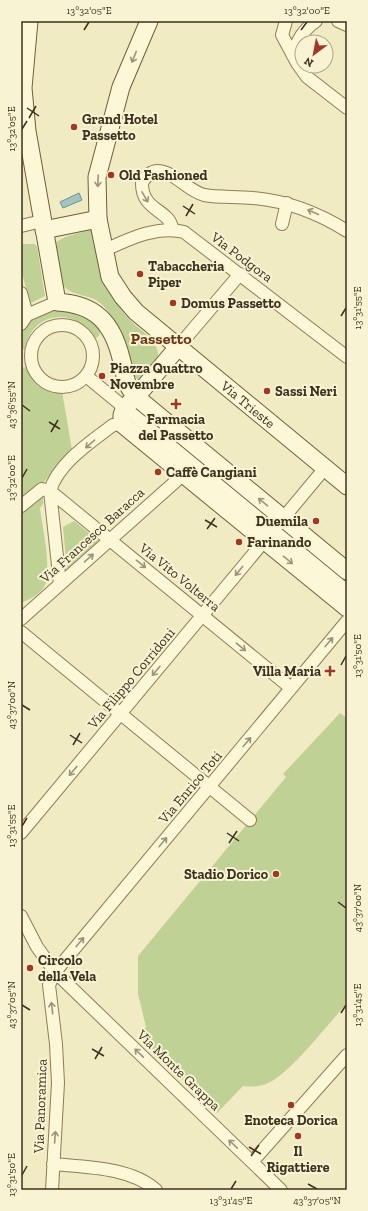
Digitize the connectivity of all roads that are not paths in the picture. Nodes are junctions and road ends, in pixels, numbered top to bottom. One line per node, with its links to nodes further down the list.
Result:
1 (29, 21): 13 (street)
2 (149, 21): 10 (street, Via Trieste, one-way to 10)
3 (286, 21): 7 (street)
4 (316, 21): 7 (street)
5 (338, 21): 6 (street)
6 (347, 25)
7 (293, 56): 8 (street)
8 (347, 108)
9 (287, 203): 11 (street); 14 (street, one-way to 14); 15 (street, one-way to 9)
10 (98, 219): 13 (street); 16 (street, Via Trieste)
11 (282, 224)
12 (21, 226): 13 (street)
13 (43, 226): 19 (street)
14 (172, 228): 16 (street); 17 (street, Via Podgora)
15 (347, 231)
16 (105, 250): 21 (street, Via Trieste)
17 (240, 274): 21 (street); 23 (street, Via Podgora)
18 (21, 293): 20 (street)
19 (57, 302): 20 (street); 25 (street)
20 (24, 319)
21 (178, 347): 25 (street); 27 (street, Via Trieste)
22 (32, 349): 22 (street)
23 (347, 357)
24 (91, 380): 25 (street)
25 (129, 411): 26 (street); 26 (street); 29 (street, one-way to 29)
26 (192, 463): 31 (street); 31 (street, one-way to 26); 32 (street, Via Francesco Baracca)
27 (325, 468): 28 (street, Via Trieste); 31 (street, Via Filippo Corridoni)
28 (347, 486)
29 (50, 491): 30 (street); 32 (street, Via Vito Volterra); 34 (street)
30 (21, 506)
31 (273, 530): 33 (street); 35 (street); 36 (street, one-way to 36); 37 (street, Via Filippo Corridoni, one-way to 37)
32 (111, 540): 34 (street, Via Francesco Baracca, one-way to 32); 37 (street, Via Vito Volterra, one-way to 37)
33 (347, 571)
34 (60, 584): 38 (street, Via Francesco Baracca)
35 (347, 590)
36 (347, 608)
37 (203, 615): 41 (street, Via Vito Volterra, one-way to 41); 42 (street, Via Filippo Corridoni, one-way to 42)
38 (21, 619)
39 (347, 621): 41 (street, Via Enrico Toti, one-way to 39)
40 (21, 632): 42 (street)
41 (291, 688): 43 (street, Via Enrico Toti, one-way to 41)
42 (121, 714): 43 (street); 45 (street, Via Filippo Corridoni, one-way to 45)
43 (209, 786): 44 (street); 47 (street, Via Enrico Toti, one-way to 43)
44 (250, 820)
45 (21, 834)
46 (21, 916): 47 (street)
47 (55, 972): 49 (street, Via Monte Grappa, one-way to 47); 50 (street, Via Panoramica, one-way to 47)
48 (347, 1055): 49 (street)
49 (252, 1162): 53 (street, Via Monte Grappa)
50 (53, 1164): 51 (street, Via Panoramica); 52 (street)
51 (52, 1190)
52 (156, 1190)
53 (281, 1190)

